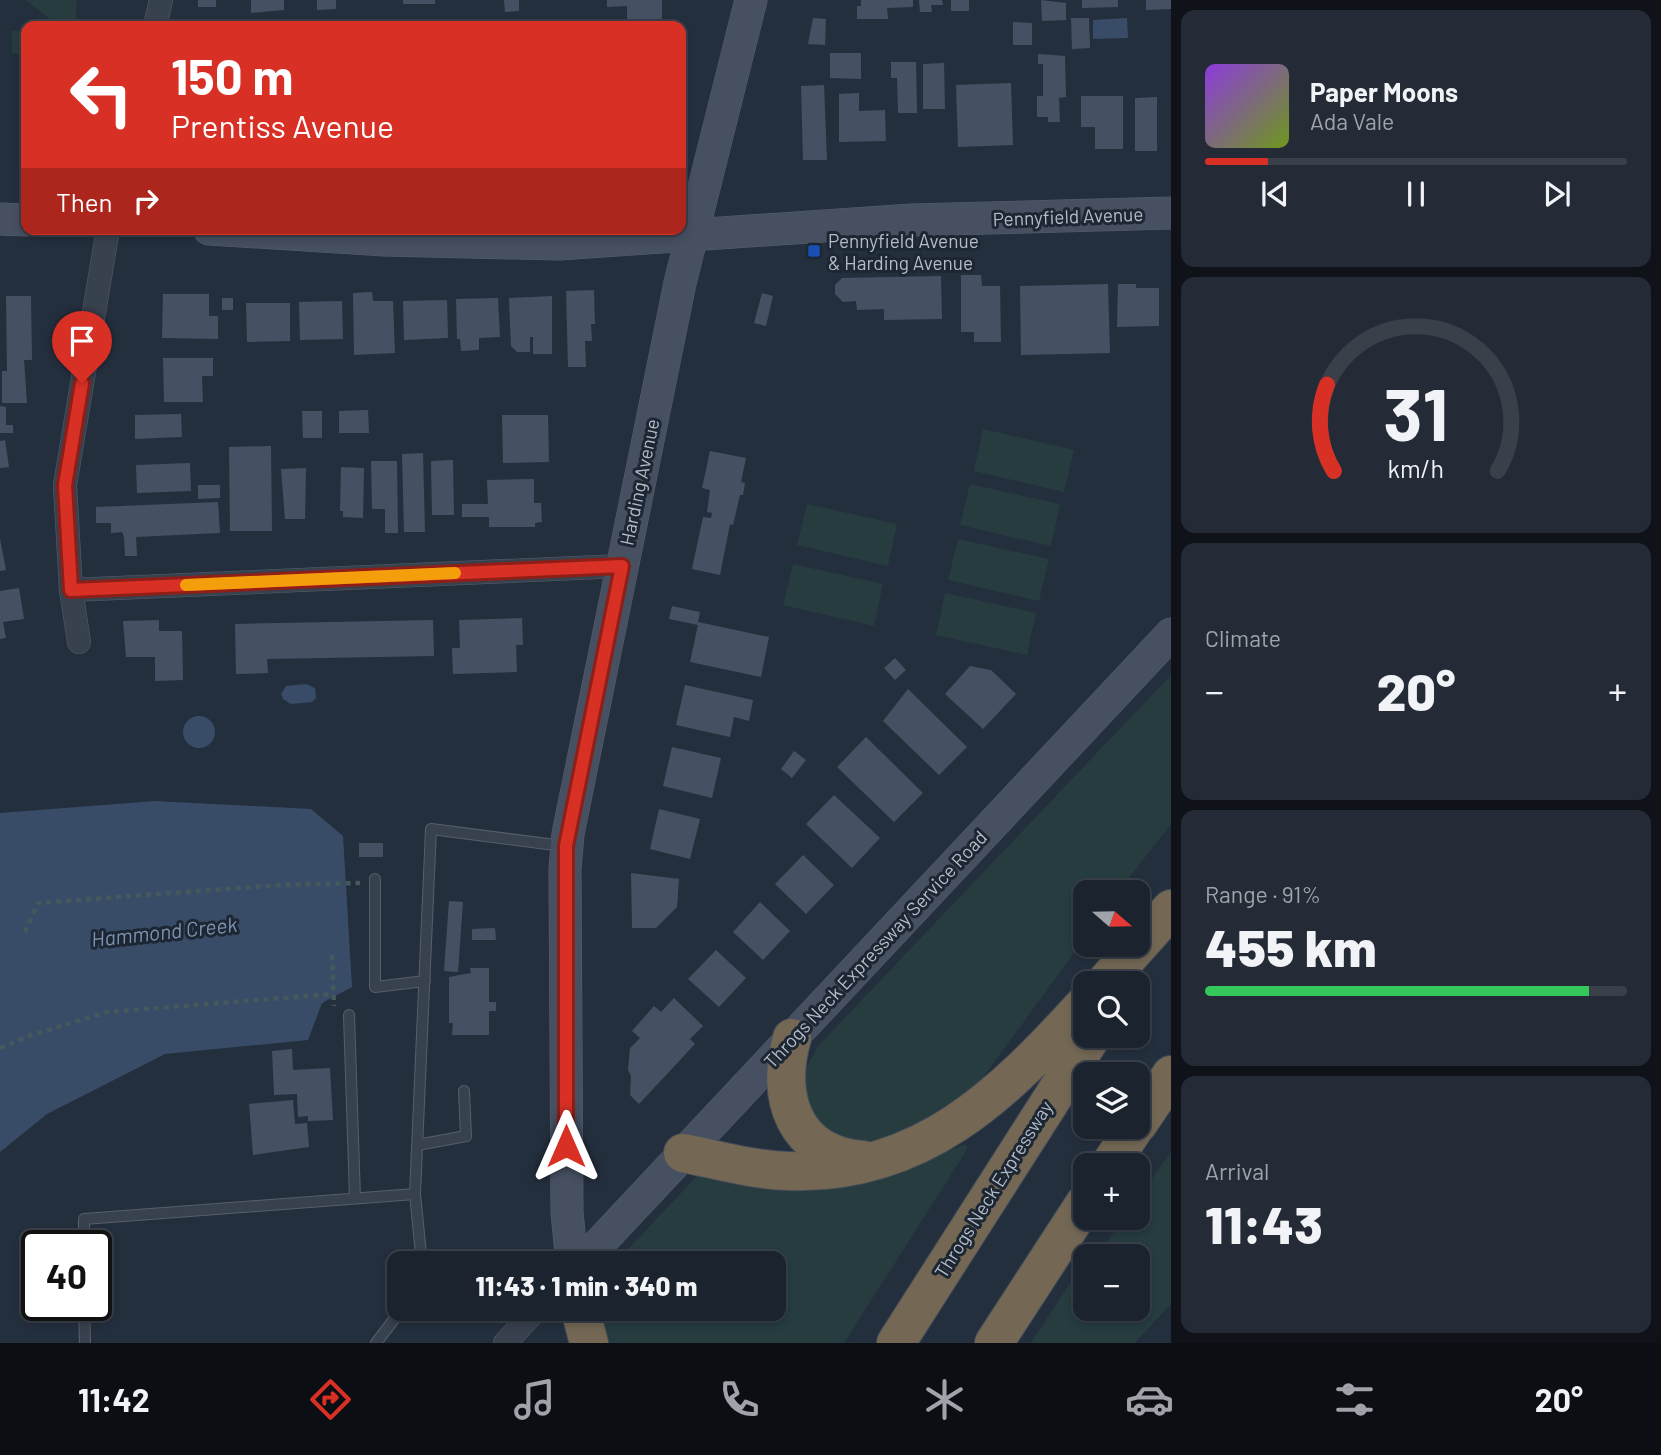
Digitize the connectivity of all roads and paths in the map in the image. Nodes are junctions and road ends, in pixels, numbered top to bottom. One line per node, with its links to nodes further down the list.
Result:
1 (161, 0): 3 (street)
2 (751, 0): 9 (street, Harding Avenue)
3 (156, 21)
4 (1171, 213): 9 (street, Pennyfield Avenue)
5 (0, 219): 6 (street)
6 (21, 220)
7 (107, 235): 11 (street)
8 (322, 235): 9 (street, Pennyfield Avenue)
9 (691, 235): 10 (street, Harding Avenue)
10 (622, 566): 11 (street); 14 (street, Harding Avenue)
11 (71, 590): 13 (street)
12 (1171, 634): 28 (street, Throgs Neck Expressway Service Road)
13 (79, 642)
14 (566, 846): 23 (lane); 42 (street, Harding Avenue)
15 (375, 879): 23 (lane)
16 (361, 883): 19 (path)
17 (1171, 909): 21 (highway)
18 (1171, 928): 22 (highway)
19 (24, 932)
20 (332, 955): 24 (path)
21 (1116, 971)
22 (1139, 971)
23 (425, 981): 34 (lane)
24 (333, 994): 25 (path); 29 (path)
25 (334, 1007)
26 (349, 1015): 38 (lane)
27 (1073, 1017): 36 (highway)
28 (792, 1038): 35 (street, Throgs Neck Expressway Service Road); 36 (highway)
29 (0, 1048)
30 (1171, 1075): 33 (highway)
31 (1073, 1090): 52 (highway, Throgs Neck Expressway)
32 (464, 1091): 34 (lane)
33 (1150, 1105)
34 (417, 1145): 37 (lane)
35 (683, 1153): 36 (highway); 43 (street, Throgs Neck Expressway Service Road)
36 (882, 1158)
37 (415, 1194): 38 (lane); 41 (lane)
38 (355, 1198): 40 (lane)
39 (1073, 1221): 53 (highway)
40 (84, 1230)
41 (421, 1251)
42 (571, 1251)
43 (592, 1251)
44 (85, 1321): 48 (lane)
45 (393, 1321): 49 (lane)
46 (526, 1321): 50 (street)
47 (583, 1321): 51 (highway)
48 (85, 1343)
49 (376, 1343)
50 (505, 1343)
51 (589, 1343)
52 (896, 1343)
53 (994, 1343)

